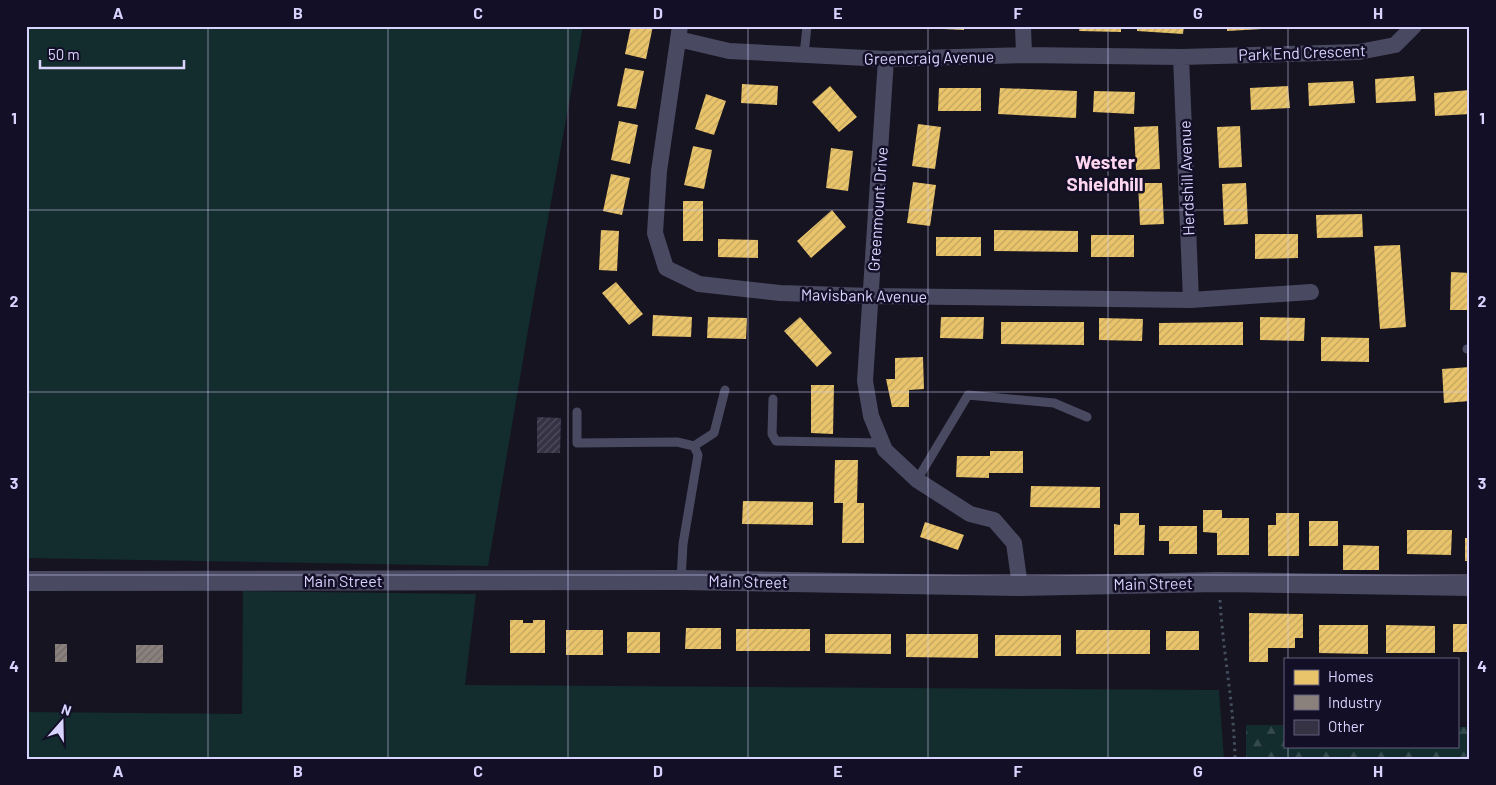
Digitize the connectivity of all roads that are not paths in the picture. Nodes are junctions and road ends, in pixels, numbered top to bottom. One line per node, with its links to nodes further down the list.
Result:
1 (807, 26): 5 (lane)
2 (1023, 26): 6 (street)
3 (1414, 26): 7 (street, Park End Crescent)
4 (679, 32): 5 (street, Greencraig Avenue); 10 (street, Mavisbank Avenue)
5 (804, 55): 8 (street, Greencraig Avenue)
6 (1024, 55): 7 (street, Greencraig Avenue); 8 (street, Greencraig Avenue)
7 (1181, 57): 11 (street, Herdshill Avenue)
8 (886, 59): 10 (street, Greenmount Drive)
9 (1311, 292): 11 (street, Mavisbank Avenue)
10 (871, 296): 11 (street, Mavisbank Avenue); 16 (street, Greenmount Drive)
11 (1191, 300)
12 (725, 390): 17 (lane)
13 (773, 399): 16 (lane)
14 (577, 412): 17 (lane)
15 (1087, 417): 18 (lane)
16 (882, 444): 18 (street, Greenmount Drive)
17 (694, 446): 19 (lane)
18 (917, 480): 21 (street, Greenmount Drive)
19 (681, 580): 20 (street, Main Street); 21 (street, Main Street)
20 (26, 581)
21 (1020, 586): 22 (street, Main Street)
22 (1470, 586)

